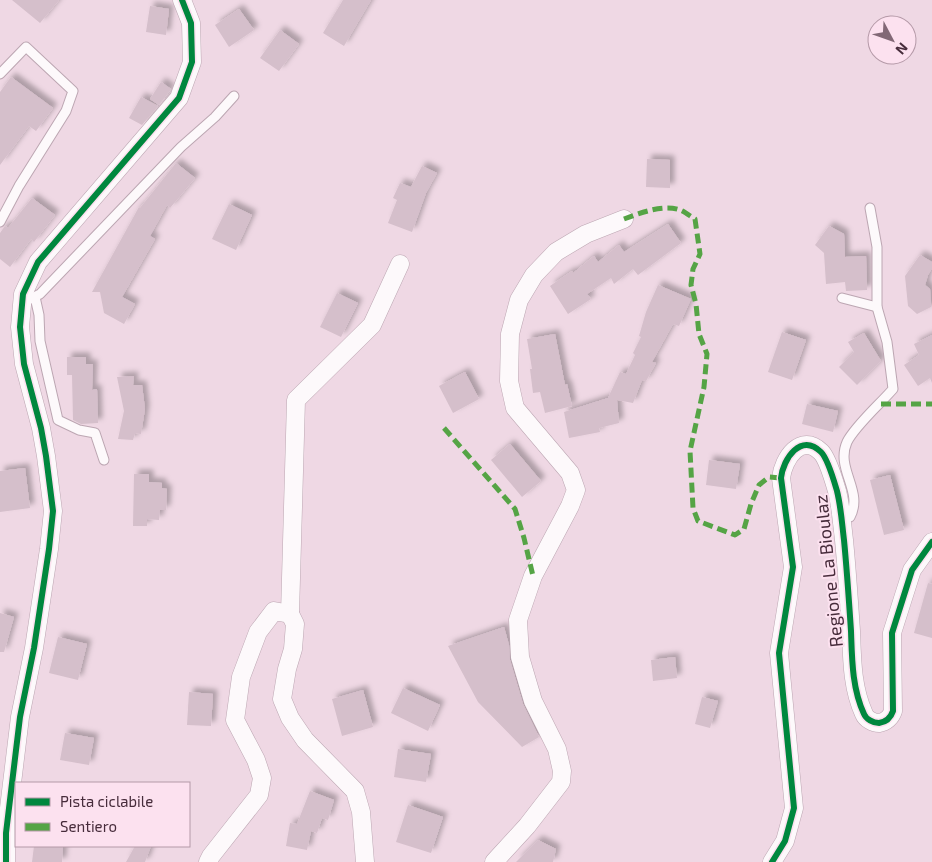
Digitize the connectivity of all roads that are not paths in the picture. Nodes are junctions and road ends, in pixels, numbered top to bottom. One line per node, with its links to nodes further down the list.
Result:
1 (182, 0): 9 (street)
2 (0, 74): 6 (lane)
3 (234, 96): 9 (lane)
4 (870, 208): 10 (lane, Regione La Bioulaz)
5 (624, 219): 18 (street)
6 (0, 222)
7 (400, 264): 14 (street)
8 (842, 298): 10 (lane)
9 (28, 300): 11 (lane); 15 (street)
10 (877, 307): 12 (lane, Regione La Bioulaz)
11 (104, 460)
12 (842, 518): 13 (street, Regione La Bioulaz); 19 (street, Regione La Bioulaz)
13 (932, 542)
14 (290, 614): 16 (street); 17 (street)
15 (6, 862)
16 (208, 862)
17 (365, 862)
18 (494, 862)
19 (772, 862)

